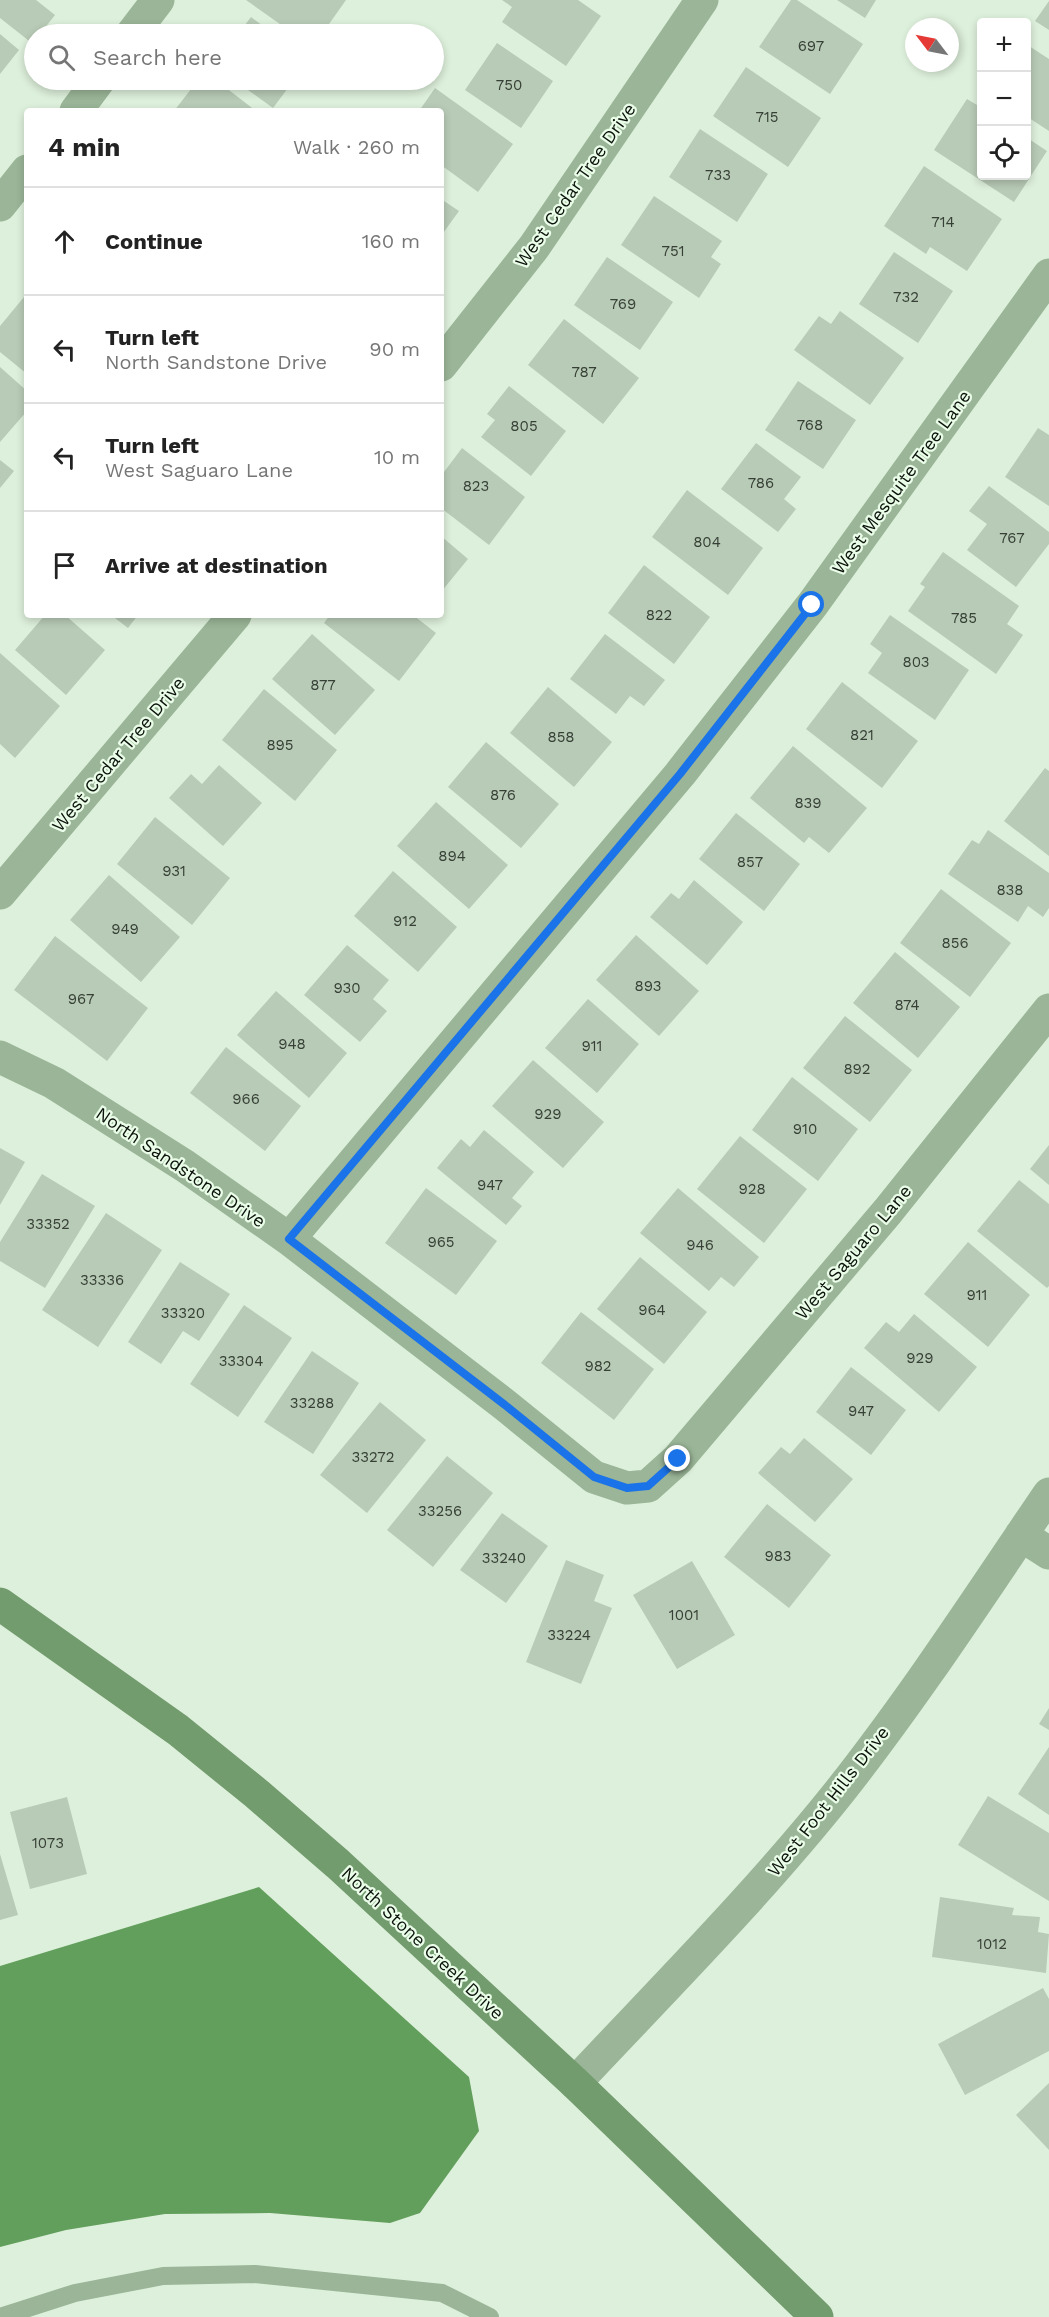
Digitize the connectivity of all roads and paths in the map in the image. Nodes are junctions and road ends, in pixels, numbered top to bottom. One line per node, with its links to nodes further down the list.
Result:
1 (158, 0): 3 (street)
2 (702, 0): 9 (street, West Cedar Tree Drive)
3 (140, 24)
4 (92, 90): 5 (street)
5 (78, 108)
6 (24, 175): 7 (street)
7 (0, 205)
8 (1049, 275): 14 (street, West Mesquite Tree Lane)
9 (444, 361)
10 (232, 618): 11 (street, West Cedar Tree Drive)
11 (0, 893)
12 (1049, 1010): 15 (street, West Saguaro Lane)
13 (0, 1056): 14 (street, North Sandstone Drive)
14 (289, 1239): 15 (street, North Sandstone Drive)
15 (648, 1486)
16 (1049, 1494): 17 (street, West Foot Hills Drive)
17 (1021, 1535): 18 (street); 20 (street, West Foot Hills Drive)
18 (1049, 1553)
19 (0, 1604): 20 (street, North Stone Creek Drive)
20 (575, 2083): 23 (street, North Stone Creek Drive)
21 (0, 2317): 22 (lane)
22 (490, 2317)
23 (817, 2317)

